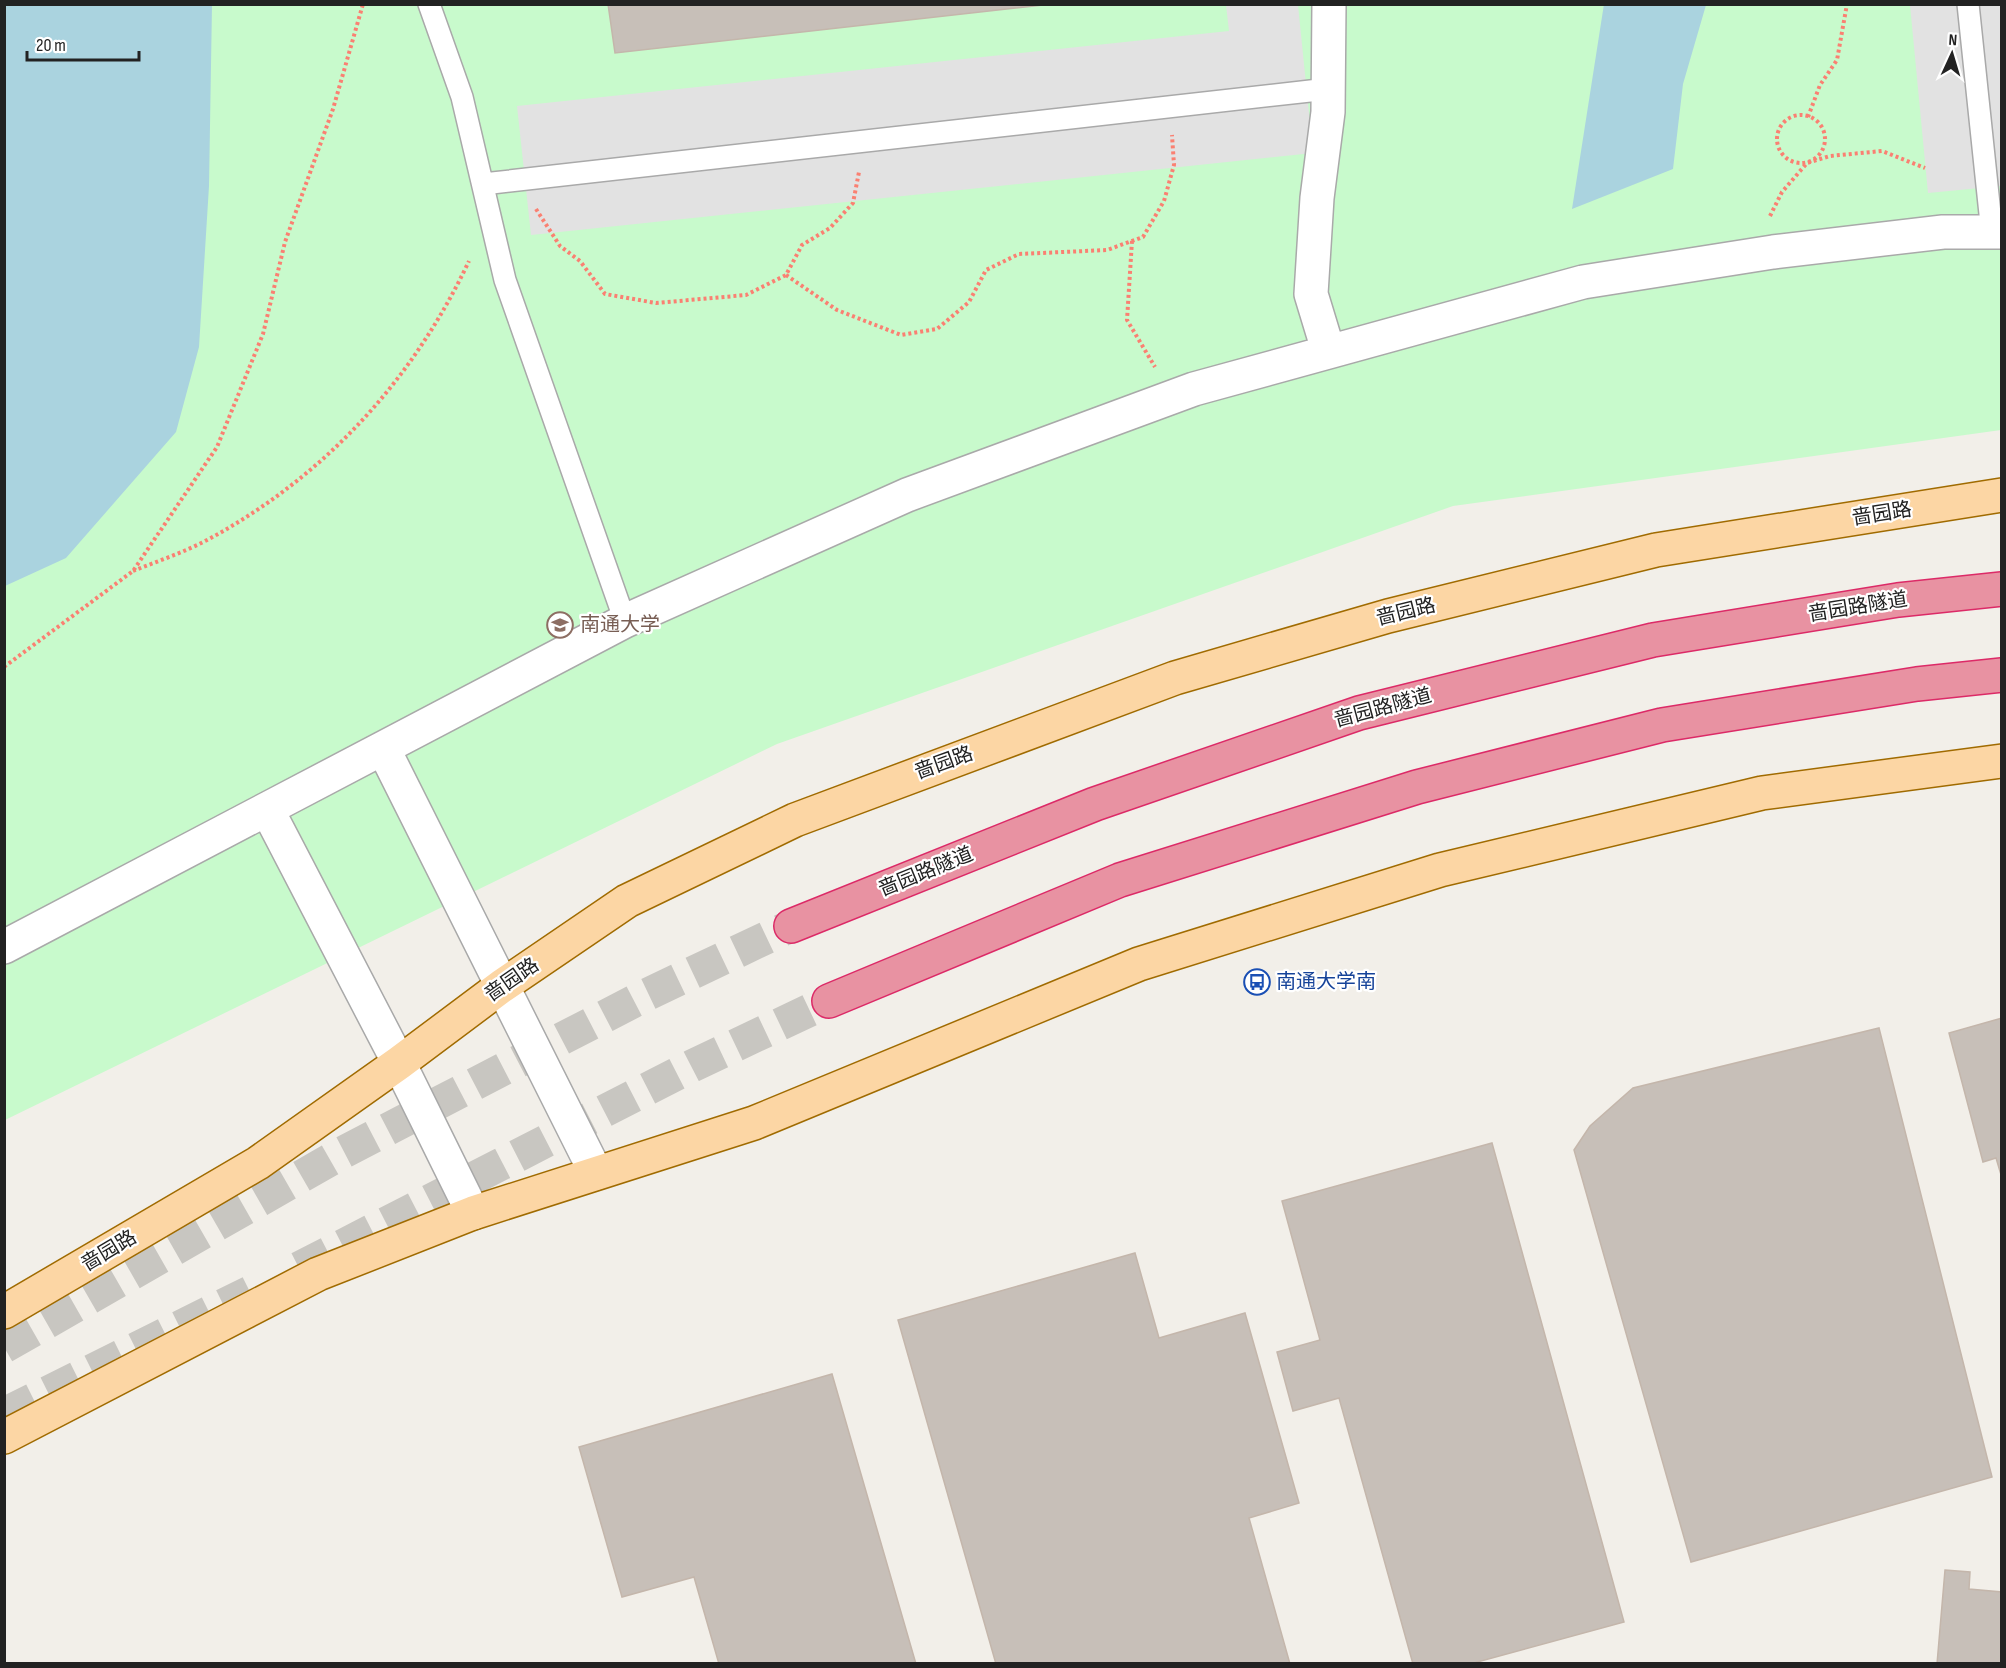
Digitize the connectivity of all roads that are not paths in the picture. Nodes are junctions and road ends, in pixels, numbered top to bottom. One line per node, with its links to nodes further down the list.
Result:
1 (429, 4): 5 (lane)
2 (1329, 4): 4 (street)
3 (1968, 4): 6 (lane)
4 (1328, 89): 5 (lane); 7 (street)
5 (483, 184): 10 (lane)
6 (1997, 232): 7 (street)
7 (1328, 350): 10 (street)
8 (2001, 495): 17 (main road, 啬园路)
9 (2001, 589): 15 (highway, 啬园路隧道)
10 (625, 621): 12 (street)
11 (2001, 675): 18 (highway)
12 (383, 748): 14 (street); 17 (street)
13 (2001, 761): 20 (main road)
14 (267, 809): 16 (street); 19 (street)
15 (791, 926)
16 (4, 947)
17 (501, 986): 19 (main road, 啬园路); 20 (street)
18 (829, 1001)
19 (399, 1063): 21 (street); 22 (main road, 啬园路)
20 (596, 1173): 21 (main road)
21 (473, 1213): 23 (main road)
22 (4, 1312)
23 (4, 1437)

